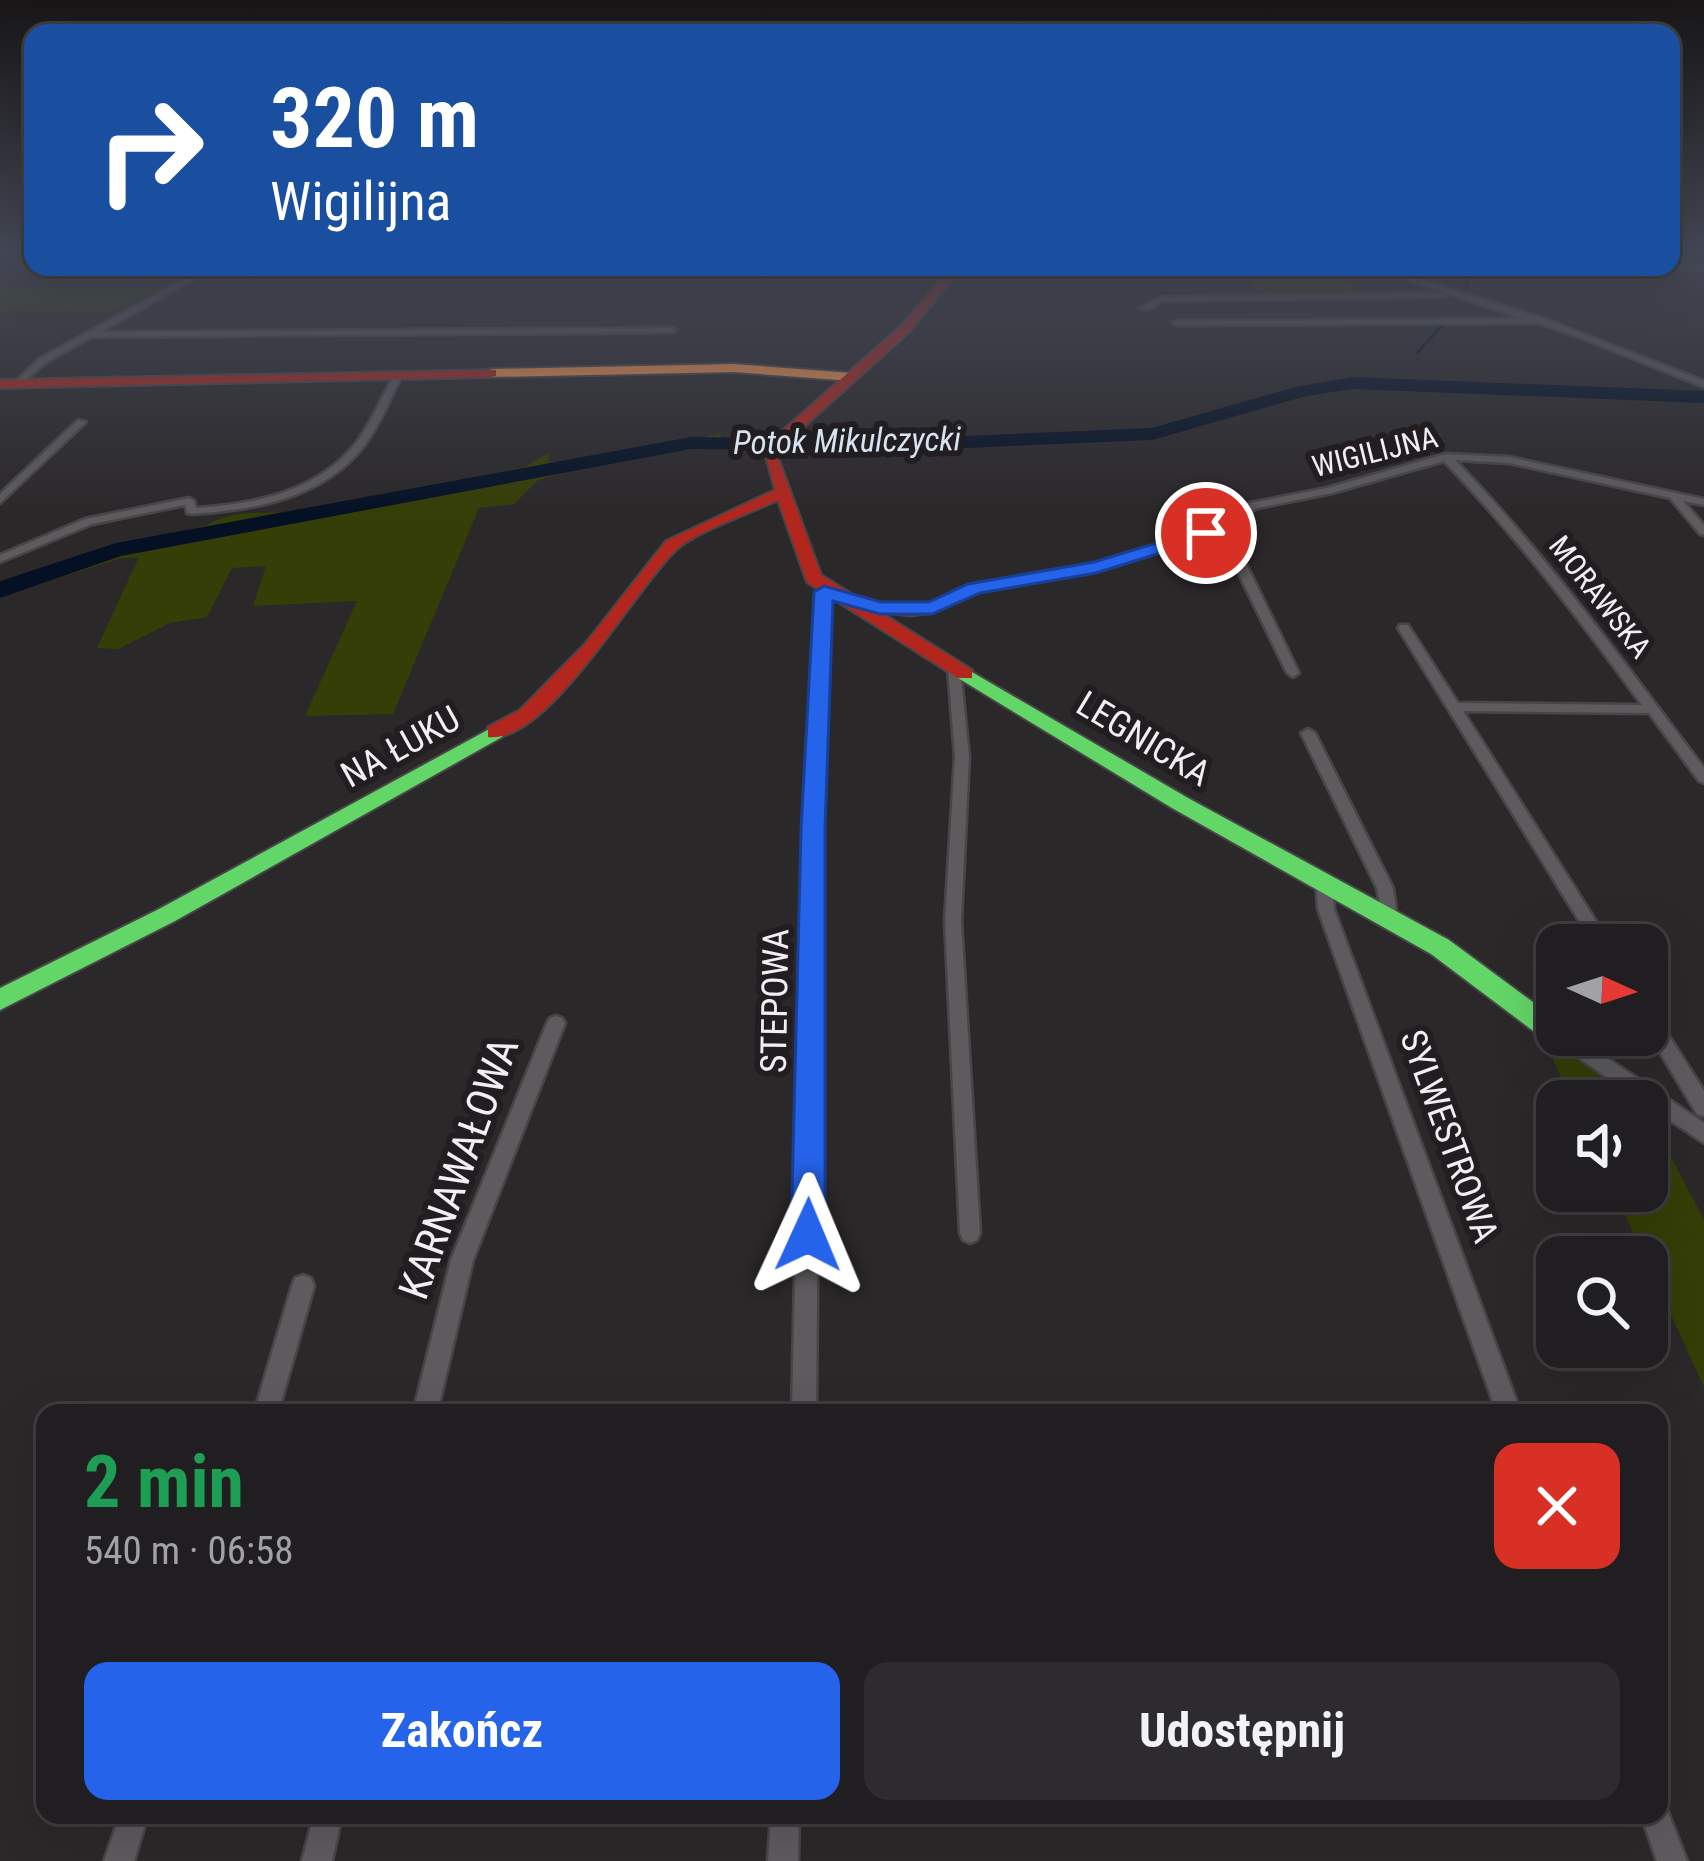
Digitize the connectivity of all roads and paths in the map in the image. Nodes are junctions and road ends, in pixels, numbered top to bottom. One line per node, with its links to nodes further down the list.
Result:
1 (79, 340): 6 (street)
2 (893, 340): 5 (street)
3 (1590, 340): 7 (street)
4 (397, 377): 5 (street); 6 (street); 16 (street)
5 (852, 377): 10 (street)
6 (10, 382)
7 (1704, 384)
8 (81, 422): 12 (street)
9 (1447, 457): 11 (street, WIGILIJNA); 15 (street, WIGILIJNA); 23 (street, MORAWSKA)
10 (782, 492): 17 (street); 29 (street, NA ŁUKU)
11 (1675, 498): 13 (street, WIGILIJNA); 14 (street)
12 (0, 500)
13 (1704, 502)
14 (1704, 532)
15 (1206, 533): 18 (street, WIGILIJNA); 21 (street)
16 (0, 560)
17 (824, 592): 18 (street, LEGNICKA); 40 (street, STEPOWA)
18 (858, 605): 20 (street, LEGNICKA)
19 (1404, 628): 22 (street)
20 (954, 668): 26 (street, LEGNICKA); 36 (street)
21 (1293, 673)
22 (1453, 707): 23 (street); 28 (street)
23 (1650, 709): 25 (street, MORAWSKA)
24 (1308, 733): 27 (street)
25 (1704, 778)
26 (1324, 884): 27 (street, LEGNICKA); 41 (street, SYLWESTROWA)
27 (1389, 917): 30 (street, LEGNICKA)
28 (1590, 924)
29 (0, 1000)
30 (1536, 1018)
31 (556, 1023): 39 (street, KARNAWAŁOWA)
32 (1668, 1050): 34 (street)
33 (1590, 1056): 35 (street, LEGNICKA)
34 (1704, 1108)
35 (1704, 1134)
36 (970, 1233)
37 (303, 1286): 38 (street)
38 (269, 1404)
39 (427, 1404)
40 (804, 1404)
41 (1506, 1404)
42 (131, 1824): 46 (street)
43 (326, 1824): 47 (street)
44 (785, 1824): 48 (street)
45 (1658, 1824): 49 (street)
46 (119, 1861)
47 (317, 1861)
48 (783, 1861)
49 (1672, 1861)

